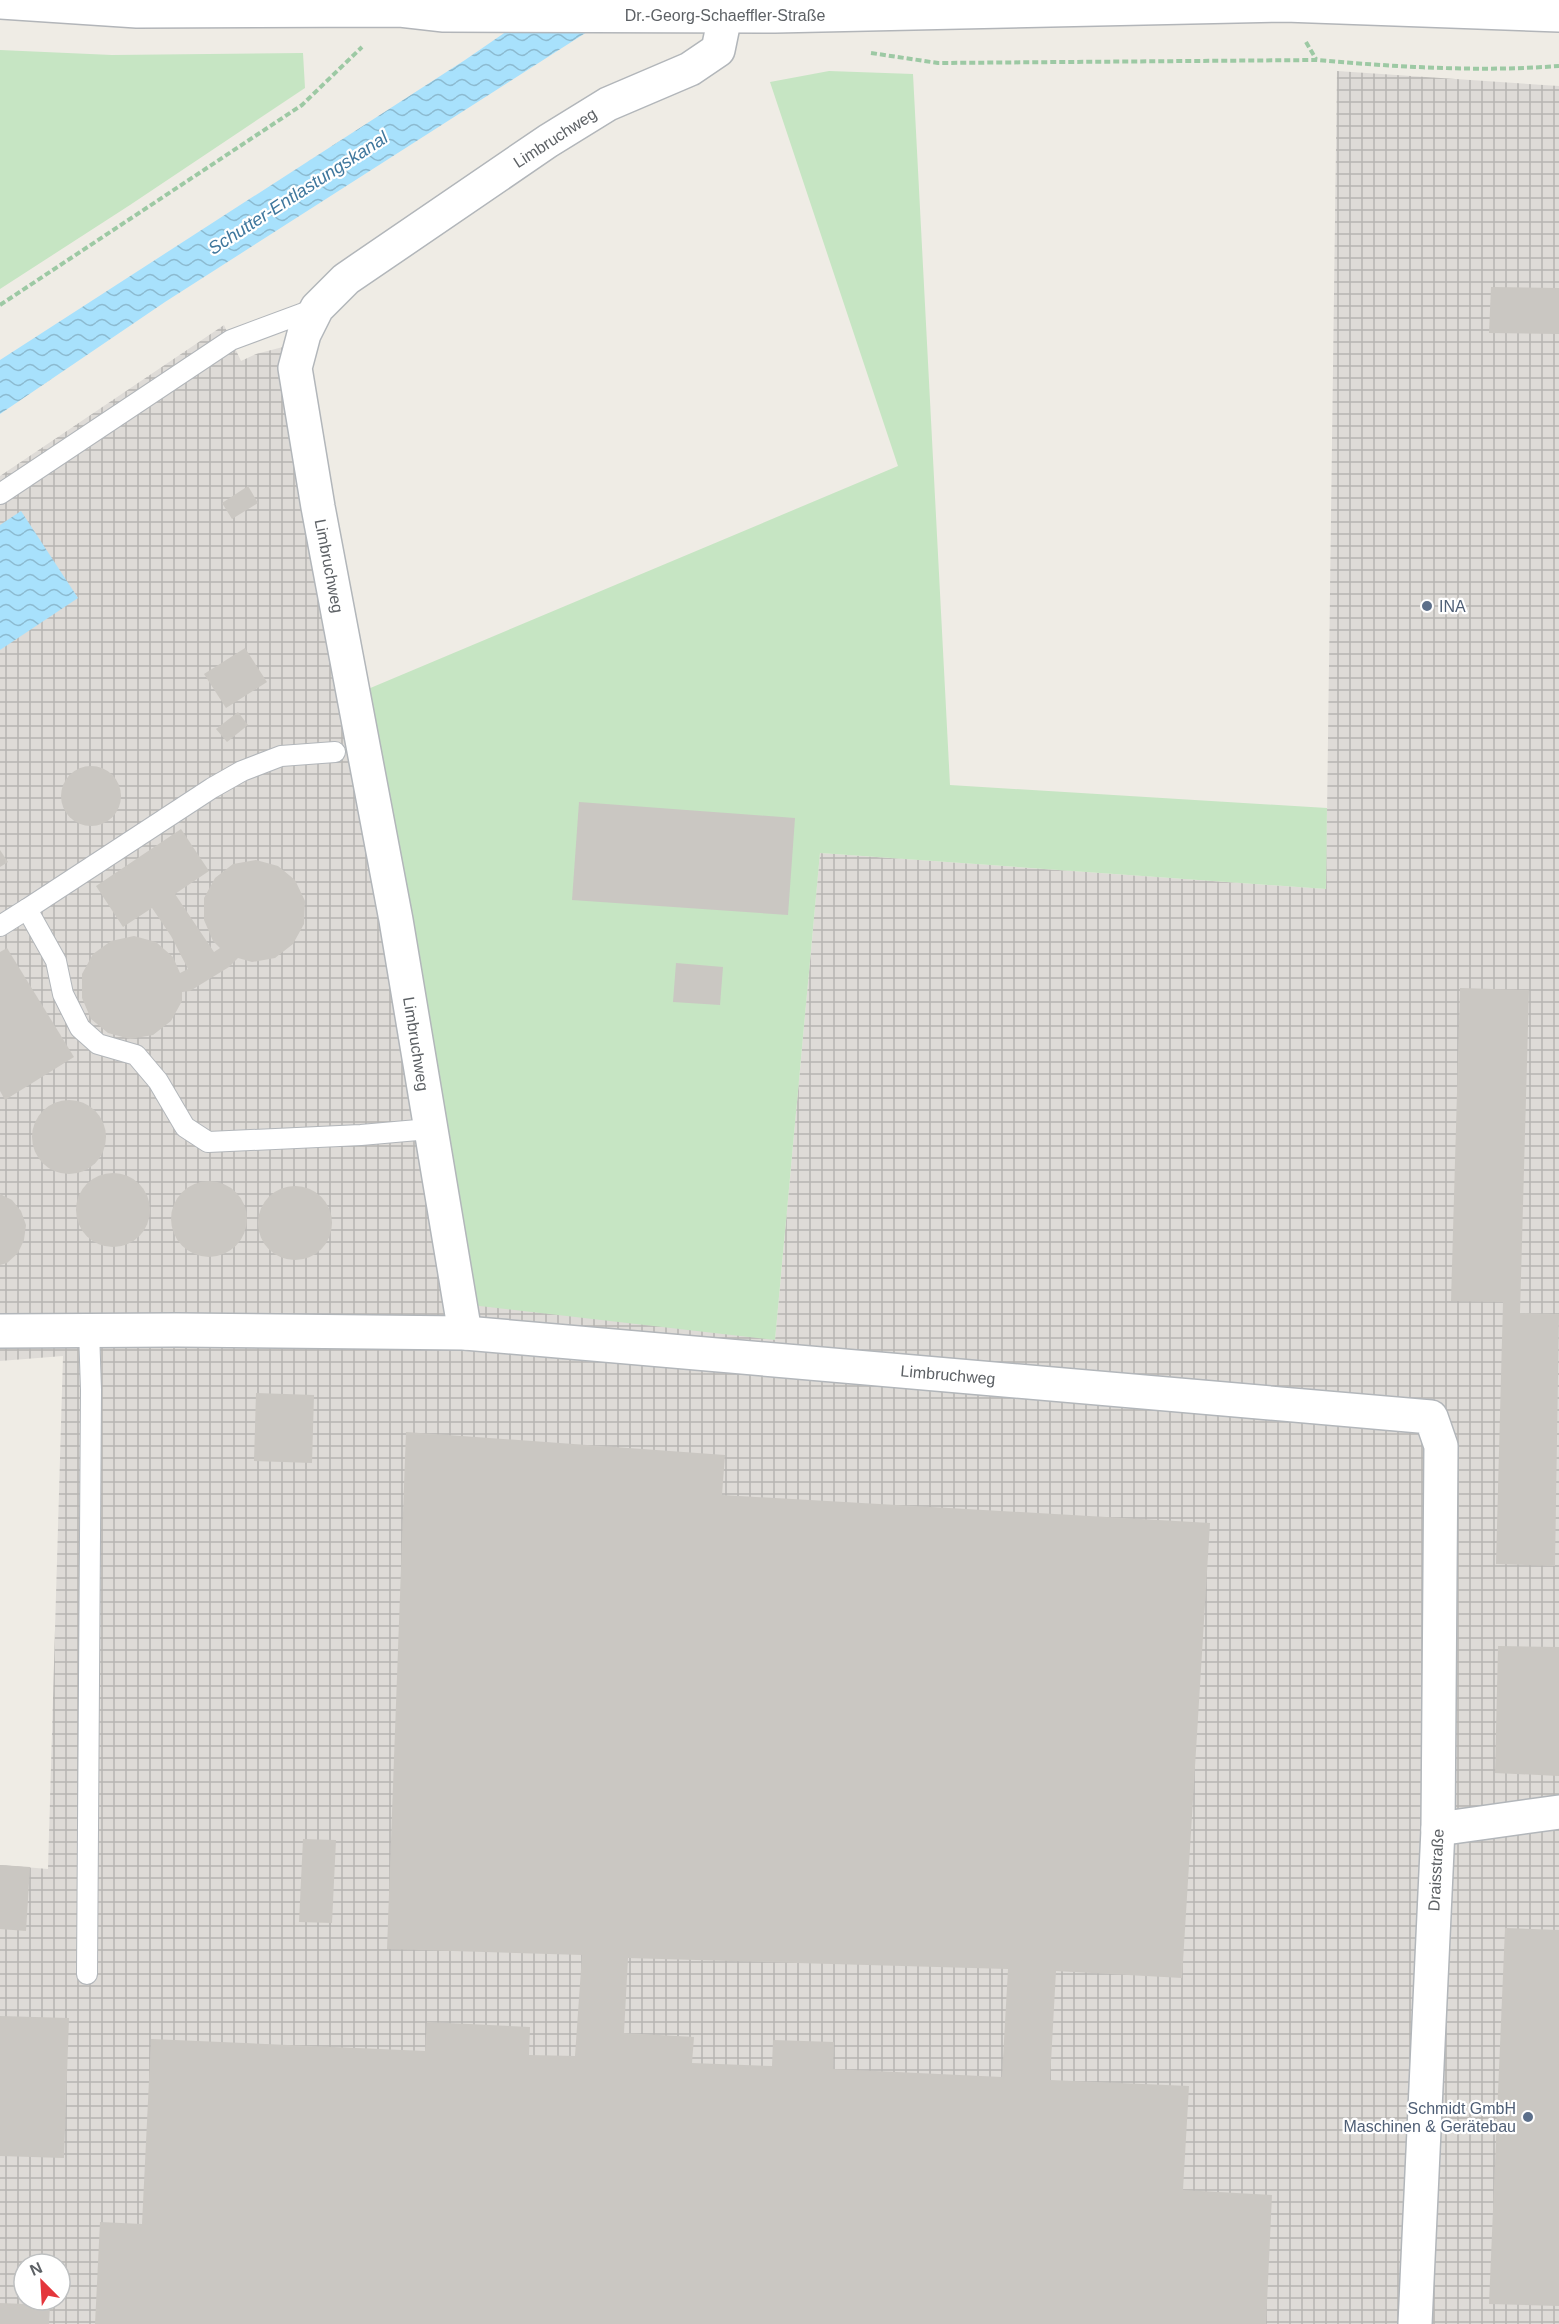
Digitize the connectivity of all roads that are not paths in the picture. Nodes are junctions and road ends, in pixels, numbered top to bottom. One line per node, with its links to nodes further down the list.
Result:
1 (0, 2): 3 (street, Dr.-Georg-Schaeffler-Straße)
2 (1559, 15): 3 (street, Dr.-Georg-Schaeffler-Straße)
3 (726, 16): 4 (street, Limbruchweg)
4 (316, 308): 5 (lane); 9 (street, Limbruchweg)
5 (0, 494)
6 (335, 752): 7 (lane)
7 (27, 909): 8 (lane); 9 (lane)
8 (0, 926)
9 (429, 1129): 12 (street, Limbruchweg)
10 (89, 1330): 11 (street, Limbruchweg); 12 (street, Limbruchweg); 16 (lane)
11 (0, 1331)
12 (465, 1333): 13 (street, Limbruchweg)
13 (1431, 1417): 15 (street, Draisstraße)
14 (1559, 1812): 15 (street)
15 (1438, 1829): 17 (street, Draisstraße)
16 (87, 1974)
17 (1415, 2324)

